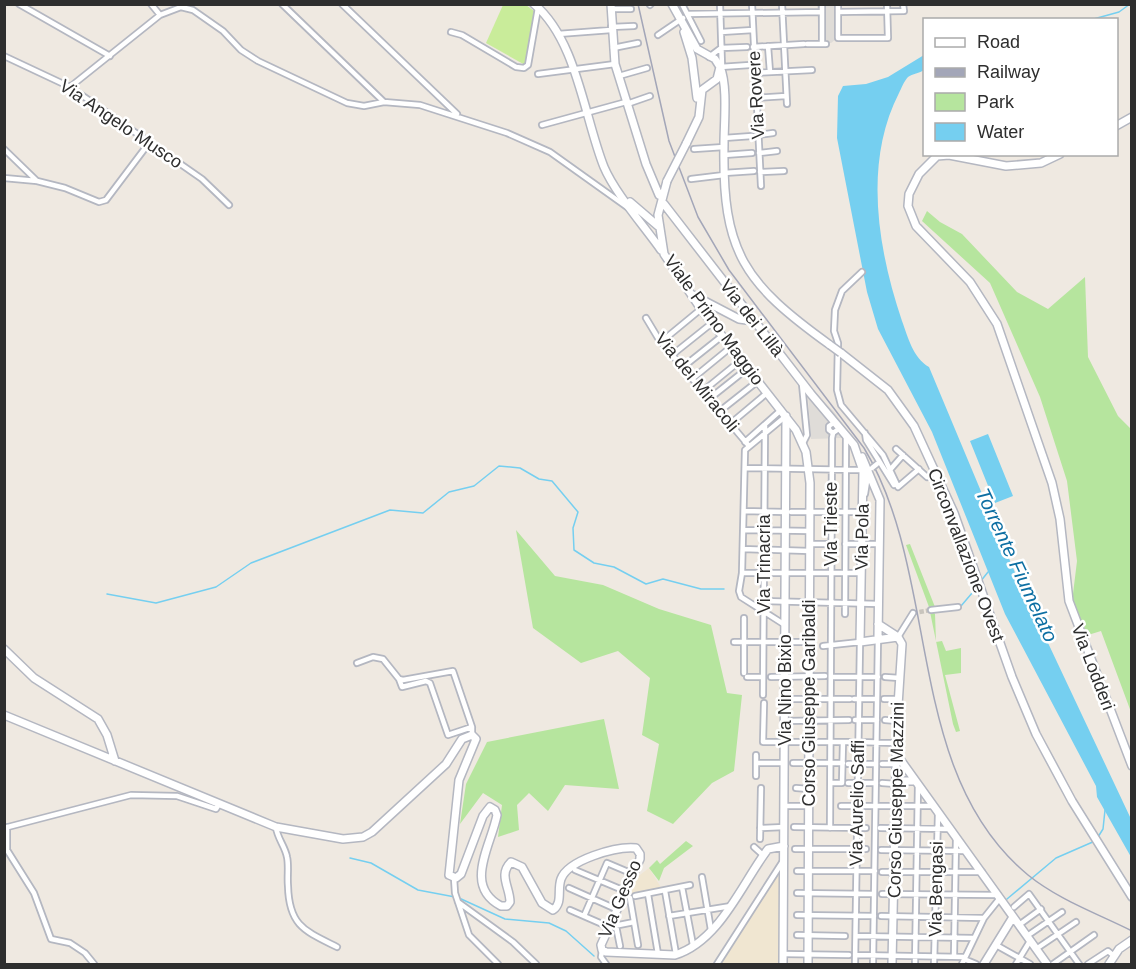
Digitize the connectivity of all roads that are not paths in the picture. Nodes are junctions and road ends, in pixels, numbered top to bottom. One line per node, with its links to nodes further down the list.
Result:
1 (20, 4): 41 (street)
2 (151, 4): 23 (street)
3 (282, 4): 60 (street)
4 (342, 4): 65 (street)
5 (672, 4): 25 (street)
6 (681, 4): 24 (street)
7 (720, 4): 21 (street)
8 (752, 4): 22 (street, Via Rovere)
9 (782, 4): 18 (street)
10 (822, 4): 19 (street)
11 (838, 4): 20 (street)
12 (887, 4): 17 (street)
13 (903, 4): 17 (street)
14 (536, 6): 29 (street); 31 (street)
15 (611, 7): 16 (street); 27 (street)
16 (631, 9)
17 (888, 11): 20 (street); 20 (street)
18 (782, 12): 19 (street); 22 (street); 35 (street)
19 (822, 12): 35 (street)
20 (840, 12)
21 (720, 13): 22 (street); 24 (street); 30 (street)
22 (752, 13): 28 (street, Via Rovere)
23 (160, 15): 41 (street); 60 (street)
24 (687, 15): 25 (street); 33 (street)
25 (680, 20): 32 (street); 42 (street); 49 (street)
26 (634, 26): 27 (street)
27 (611, 28): 31 (street); 38 (street)
28 (753, 30): 30 (street); 37 (street, Via Rovere)
29 (452, 32)
30 (721, 32): 39 (street)
31 (558, 34): 47 (street)
32 (658, 35)
33 (701, 41)
34 (638, 43): 38 (street)
35 (784, 45): 36 (street); 51 (street)
36 (768, 46): 37 (street); 50 (street)
37 (750, 47): 39 (street); 52 (street, Via Rovere)
38 (613, 48): 43 (street)
39 (721, 48): 42 (street); 45 (street)
40 (4, 56): 56 (street, Via Angelo Musco)
41 (110, 56): 56 (street)
42 (708, 57): 45 (street); 49 (street)
43 (615, 64): 47 (street); 54 (street)
44 (750, 65): 45 (street)
45 (721, 67): 55 (street); 63 (street, Circonvallazione Ovest)
46 (647, 68): 54 (street)
47 (573, 70): 53 (street); 64 (street)
48 (812, 70): 51 (street)
49 (694, 72): 55 (street); 67 (street)
50 (770, 72): 51 (street); 52 (street)
51 (785, 72): 58 (street)
52 (754, 73): 59 (street, Via Rovere)
53 (538, 74)
54 (619, 76): 61 (street)
55 (709, 83): 63 (street); 67 (street)
56 (70, 87): 73 (street, Via Angelo Musco)
57 (650, 96): 61 (street)
58 (786, 96): 59 (street); 62 (street)
59 (756, 98): 71 (street, Via Rovere)
60 (384, 102): 65 (street)
61 (627, 103): 64 (street); 91 (street)
62 (787, 104)
63 (723, 112): 72 (street, Circonvallazione Ovest)
64 (587, 114): 68 (street); 94 (street)
65 (457, 115): 94 (street)
66 (1131, 117): 69 (street)
67 (697, 121): 93 (street, Viale Primo Maggio, bridge)
68 (542, 125)
69 (1118, 125)
70 (773, 133): 71 (street)
71 (755, 135): 72 (street); 79 (street, Via Rovere)
72 (724, 138): 76 (street, Circonvallazione Ovest)
73 (149, 143): 89 (street); 92 (street, Via Angelo Musco)
74 (4, 149): 89 (street)
75 (694, 149): 76 (street)
76 (724, 151): 78 (street); 86 (street, Circonvallazione Ovest)
77 (777, 151): 79 (street)
78 (752, 153)
79 (759, 153): 85 (street, Via Rovere)
80 (937, 156): 245 (street, Via Lodderi)
81 (954, 156): 82 (street, Via Lodderi)
82 (1056, 156)
83 (754, 171): 86 (street)
84 (784, 171): 85 (street)
85 (760, 172): 90 (street, Via Rovere)
86 (724, 174): 88 (street); 329 (street, Circonvallazione Ovest, bridge)
87 (4, 177): 89 (street)
88 (691, 179)
89 (37, 181)
90 (761, 186)
91 (659, 195)
92 (229, 204)
93 (662, 206): 94 (street); 96 (street, Viale Primo Maggio); 102 (street, Via dei Lillà)
94 (636, 210): 95 (street); 96 (street)
95 (644, 226): 96 (street); 97 (street)
96 (658, 228): 97 (street, Viale Primo Maggio)
97 (664, 254): 99 (street, Viale Primo Maggio)
98 (862, 272): 122 (street)
99 (689, 292): 100 (street, Viale Primo Maggio); 102 (street)
100 (701, 309): 103 (street, Viale Primo Maggio); 105 (street)
101 (646, 318): 105 (street, Via dei Miracoli)
102 (754, 321): 113 (street, Via dei Lillà)
103 (712, 323): 104 (street, Viale Primo Maggio); 107 (street)
104 (722, 336): 106 (street, Viale Primo Maggio); 109 (street)
105 (661, 342): 107 (street, Via dei Miracoli)
106 (731, 348): 108 (street, Viale Primo Maggio); 111 (street)
107 (672, 355): 109 (street, Via dei Miracoli)
108 (741, 360): 110 (street, Viale Primo Maggio); 114 (street)
109 (682, 367): 111 (street, Via dei Miracoli)
110 (748, 368): 112 (street, Viale Primo Maggio); 116 (street)
111 (692, 379): 114 (street, Via dei Miracoli)
112 (758, 381): 115 (street, Viale Primo Maggio); 117 (street)
113 (802, 382): 120 (street, Via dei Lillà); 125 (street)
114 (703, 391): 116 (street, Via dei Miracoli)
115 (767, 393): 118 (street, Viale Primo Maggio); 119 (street)
116 (709, 399): 117 (street, Via dei Miracoli)
117 (720, 411): 119 (street, Via dei Miracoli)
118 (783, 413): 121 (street); 123 (street); 125 (street, Viale Primo Maggio); 132 (street, Via Nino Bixio)
119 (730, 423): 126 (street, Via dei Miracoli)
120 (838, 425): 124 (street, Via Pola); 134 (street, Via Trieste)
121 (765, 426): 123 (street, Via Trinacria); 126 (street)
122 (865, 430): 129 (street); 137 (street)
123 (764, 434): 126 (street); 131 (street, Via Trinacria)
124 (846, 436): 129 (street, Via Pola); 136 (street)
125 (803, 443): 133 (street, Corso Giuseppe Garibaldi)
126 (746, 446): 130 (street)
127 (896, 449): 128 (street)
128 (903, 455): 135 (street); 137 (street)
129 (872, 466): 136 (street); 139 (street); 140 (street, Via Pola); 141 (street)
130 (745, 468): 131 (street); 142 (street)
131 (764, 468): 132 (street); 143 (street, Via Trinacria)
132 (786, 468): 133 (street); 144 (street, Via Nino Bixio)
133 (808, 469): 134 (street); 145 (street, Corso Giuseppe Garibaldi)
134 (831, 469): 136 (street); 146 (street, Via Trieste)
135 (919, 469): 138 (street); 139 (street)
136 (846, 470): 147 (street)
137 (889, 471): 139 (street)
138 (927, 477)
139 (898, 487)
140 (864, 494): 141 (street); 148 (street, Via Pola)
141 (880, 495): 156 (street)
142 (744, 511): 143 (street); 149 (street)
143 (764, 511): 144 (street); 150 (street, Via Trinacria)
144 (788, 512): 145 (street); 151 (street, Via Nino Bixio)
145 (810, 512): 146 (street); 152 (street, Corso Giuseppe Garibaldi)
146 (831, 512): 147 (street); 153 (street, Via Trieste)
147 (846, 512): 148 (street); 154 (street)
148 (861, 512): 155 (street, Via Pola)
149 (743, 530): 150 (street); 158 (street)
150 (763, 531): 151 (street); 159 (street, Via Trinacria)
151 (786, 531): 152 (street); 160 (street, Via Nino Bixio)
152 (810, 531): 157 (street, Corso Giuseppe Garibaldi)
153 (831, 544): 157 (street); 163 (street, Via Trieste)
154 (845, 544): 155 (street); 164 (street)
155 (861, 544): 156 (street); 165 (street, Via Pola)
156 (879, 544): 174 (street)
157 (810, 547): 160 (street); 167 (street, Corso Giuseppe Garibaldi)
158 (743, 549): 159 (street); 161 (street)
159 (764, 550): 160 (street); 162 (street, Via Trinacria)
160 (785, 551): 166 (street, Via Nino Bixio)
161 (742, 573): 162 (street); 176 (street)
162 (763, 573): 166 (street); 168 (street, Via Trinacria)
163 (831, 573): 164 (street); 167 (street); 171 (street, Via Trieste)
164 (845, 573): 165 (street); 172 (street)
165 (861, 573): 173 (street, Via Pola)
166 (786, 574): 167 (street); 169 (street, Via Nino Bixio)
167 (810, 574): 170 (street, Corso Giuseppe Garibaldi)
168 (764, 601): 169 (street); 176 (street, Via Trinacria)
169 (785, 601): 170 (street); 182 (street, Via Nino Bixio)
170 (810, 602): 171 (street); 189 (street, Corso Giuseppe Garibaldi)
171 (831, 603): 172 (street); 191 (street, Via Trieste)
172 (845, 603): 173 (street); 179 (street)
173 (860, 604): 174 (street); 190 (street, Via Pola)
174 (879, 604): 181 (street)
175 (958, 607): 177 (street)
176 (764, 610): 182 (street); 187 (street, Via Trinacria)
177 (931, 610)
178 (912, 613): 183 (street)
179 (845, 614)
180 (744, 618): 186 (street)
181 (878, 624): 183 (street); 184 (street)
182 (785, 625): 188 (street, Via Nino Bixio)
183 (898, 637): 184 (street); 204 (street, Corso Giuseppe Mazzini)
184 (878, 638): 190 (street); 202 (street)
185 (734, 642): 186 (street)
186 (744, 642): 187 (street); 196 (street)
187 (763, 642): 188 (street); 196 (street, Via Trinacria)
188 (785, 642): 189 (street); 198 (street, Via Nino Bixio)
189 (810, 642): 199 (street, Corso Giuseppe Garibaldi)
190 (860, 642): 191 (street); 201 (street, Via Aurelio Saffi)
191 (832, 645): 192 (street); 200 (street, Via Trieste)
192 (823, 646)
193 (4, 650): 236 (street)
194 (357, 663): 205 (street)
195 (825, 676): 199 (street)
196 (763, 677): 206 (street, Via Trinacria)
197 (771, 677): 198 (street)
198 (785, 677): 199 (street); 208 (street, Via Nino Bixio)
199 (810, 677): 207 (street, Corso Giuseppe Garibaldi)
200 (831, 677): 201 (street); 209 (street, Via Trieste)
201 (859, 677): 202 (street); 210 (street, Via Aurelio Saffi)
202 (878, 677): 211 (street)
203 (885, 677): 204 (street)
204 (900, 678): 213 (street, Corso Giuseppe Mazzini)
205 (412, 682): 223 (street); 223 (street)
206 (763, 695)
207 (810, 698): 208 (street); 209 (street); 216 (street, Corso Giuseppe Garibaldi)
208 (785, 699): 221 (street, Via Nino Bixio)
209 (831, 699): 210 (street); 217 (street, Via Trieste)
210 (854, 699): 211 (street); 218 (street, Via Aurelio Saffi)
211 (877, 699): 219 (street)
212 (884, 699): 213 (street)
213 (898, 699): 222 (street, Corso Giuseppe Mazzini)
214 (764, 703): 225 (street)
215 (4, 715): 236 (street)
216 (810, 720): 217 (street); 221 (street); 226 (street, Corso Giuseppe Garibaldi)
217 (831, 720): 218 (street); 228 (street, Via Trieste)
218 (854, 720): 219 (street); 231 (street, Via Aurelio Saffi)
219 (877, 720): 232 (street)
220 (885, 720): 222 (street)
221 (785, 721): 225 (street, Via Nino Bixio)
222 (897, 721): 233 (street, Corso Giuseppe Mazzini)
223 (472, 727): 224 (street)
224 (472, 735): 270 (street); 311 (street)
225 (785, 742): 226 (street); 238 (street, Via Nino Bixio)
226 (809, 742): 239 (street, Corso Giuseppe Garibaldi)
227 (818, 742): 228 (street)
228 (831, 742): 229 (street); 240 (street, Via Trieste)
229 (843, 742): 230 (street); 241 (street)
230 (850, 742)
231 (858, 742): 232 (street); 242 (street, Via Aurelio Saffi)
232 (876, 743): 233 (street); 243 (street)
233 (896, 743): 235 (street, Corso Giuseppe Mazzini)
234 (756, 755): 237 (street)
235 (897, 755): 244 (street, Corso Giuseppe Mazzini); 253 (street)
236 (114, 761): 267 (street)
237 (756, 763): 238 (street); 246 (street)
238 (788, 763): 239 (street); 255 (street, Via Nino Bixio)
239 (813, 763): 240 (street); 256 (street, Corso Giuseppe Garibaldi)
240 (831, 764): 241 (street); 248 (street, Via Trieste)
241 (845, 764): 242 (street); 249 (street)
242 (857, 764): 243 (street); 250 (street, Via Aurelio Saffi)
243 (879, 764): 244 (street); 251 (street)
244 (896, 764): 247 (street, Corso Giuseppe Mazzini)
245 (1131, 766)
246 (756, 776)
247 (896, 782): 252 (street); 253 (street); 264 (street, Corso Giuseppe Mazzini)
248 (831, 783): 249 (street); 261 (street, Via Trieste)
249 (845, 783): 250 (street)
250 (857, 783): 251 (street); 262 (street, Via Aurelio Saffi)
251 (876, 783): 263 (street)
252 (882, 783)
253 (916, 783): 265 (street); 266 (street)
254 (761, 788): 257 (street)
255 (784, 788): 256 (street); 259 (street, Via Nino Bixio)
256 (809, 789): 260 (street, Corso Giuseppe Garibaldi)
257 (761, 806): 258 (street); 274 (street)
258 (769, 806)
259 (784, 806): 260 (street); 271 (street, Via Nino Bixio)
260 (809, 806): 273 (street, Corso Giuseppe Garibaldi)
261 (830, 806): 262 (street); 275 (street, Via Trieste)
262 (857, 806): 263 (street); 276 (street, Via Aurelio Saffi)
263 (875, 806): 264 (street); 277 (street)
264 (895, 806): 265 (street); 278 (street, Corso Giuseppe Mazzini)
265 (917, 806): 266 (street); 279 (street)
266 (933, 806): 268 (street)
267 (217, 807): 269 (street); 270 (street)
268 (938, 813): 280 (street, Via Bengasi); 281 (street)
269 (6, 827): 397 (street)
270 (276, 827): 379 (street)
271 (784, 827): 274 (street); 284 (street, Via Nino Bixio)
272 (794, 827): 273 (street)
273 (809, 827): 275 (street); 287 (street, Corso Giuseppe Garibaldi)
274 (760, 828): 283 (street)
275 (830, 828): 276 (street)
276 (856, 828): 277 (street); 289 (street, Via Aurelio Saffi)
277 (877, 828): 278 (street); 288 (street)
278 (895, 828): 279 (street); 291 (street, Corso Giuseppe Mazzini)
279 (916, 828): 280 (street); 292 (street)
280 (938, 828): 281 (street); 293 (street, Via Bengasi)
281 (950, 829): 282 (street)
282 (956, 837): 294 (street); 295 (street)
283 (760, 839)
284 (783, 846): 296 (street); 297 (street, Via Nino Bixio)
285 (754, 847): 296 (street)
286 (795, 849): 287 (street)
287 (809, 849): 289 (street); 300 (street, Corso Giuseppe Garibaldi)
288 (875, 849): 289 (street); 302 (street)
289 (856, 850): 301 (street, Via Aurelio Saffi)
290 (881, 850): 291 (street)
291 (894, 850): 292 (street); 304 (street, Corso Giuseppe Mazzini)
292 (916, 850): 293 (street); 305 (street)
293 (937, 850): 294 (street); 306 (street, Via Bengasi)
294 (956, 850): 295 (street); 307 (street)
295 (966, 851): 308 (street)
296 (763, 855): 332 (street)
297 (783, 861): 299 (street, Via Nino Bixio); 401 (street)
298 (572, 869): 309 (street, Via Gesso); 311 (street); 312 (street)
299 (783, 871): 300 (street); 318 (street, Via Nino Bixio)
300 (808, 871): 301 (street); 319 (street, Corso Giuseppe Garibaldi)
301 (856, 871): 302 (street); 321 (street, Via Aurelio Saffi)
302 (874, 872): 322 (street)
303 (882, 872): 304 (street)
304 (894, 872): 305 (street); 324 (street, Corso Giuseppe Mazzini)
305 (916, 872): 306 (street); 325 (street)
306 (936, 872): 307 (street); 326 (street, Via Bengasi)
307 (955, 872): 308 (street); 327 (street)
308 (982, 872): 328 (street)
309 (633, 874): 312 (street); 316 (street, Via Gesso)
310 (702, 877): 337 (street)
311 (454, 878): 331 (street)
312 (599, 880): 316 (street); 330 (street)
313 (690, 885): 314 (street)
314 (682, 887): 317 (street); 339 (street)
315 (568, 888): 330 (street)
316 (625, 891): 334 (street, Via Gesso)
317 (665, 891): 320 (street); 343 (street)
318 (783, 893): 319 (street); 340 (street, Via Nino Bixio)
319 (808, 893): 321 (street); 341 (street, Corso Giuseppe Garibaldi)
320 (648, 894): 354 (street); 356 (street)
321 (856, 894): 322 (street); 344 (street, Via Aurelio Saffi)
322 (874, 894): 345 (street)
323 (882, 894): 324 (street)
324 (894, 894): 325 (street); 347 (street, Corso Giuseppe Mazzini)
325 (916, 894): 326 (street); 348 (street)
326 (936, 894): 327 (street); 349 (street, Via Bengasi)
327 (955, 894): 328 (street); 350 (street)
328 (999, 896): 351 (street); 353 (street)
329 (1131, 897)
330 (591, 898): 334 (street); 342 (street)
331 (458, 902): 398 (street); 399 (street)
332 (731, 906): 337 (street); 360 (street)
333 (1014, 907): 335 (street)
334 (616, 909): 359 (street, Via Gesso)
335 (1041, 909): 355 (street); 358 (street)
336 (570, 910): 342 (street)
337 (708, 910): 339 (street); 360 (street)
338 (1062, 912): 355 (street)
339 (687, 913): 343 (street); 376 (street)
340 (783, 915): 341 (street); 361 (street, Via Nino Bixio)
341 (808, 915): 344 (street); 362 (street, Corso Giuseppe Garibaldi)
342 (584, 916): 359 (street)
343 (669, 916): 384 (street)
344 (856, 916): 345 (street); 366 (street, Via Aurelio Saffi)
345 (874, 916): 367 (street)
346 (881, 916): 347 (street)
347 (893, 916): 348 (street); 368 (street, Corso Giuseppe Mazzini)
348 (915, 917): 349 (street); 369 (street)
349 (936, 917): 350 (street); 370 (street, Via Bengasi)
350 (955, 917): 353 (street); 371 (street)
351 (1013, 917): 358 (street); 377 (street)
352 (661, 918): 354 (street)
353 (984, 918): 372 (street)
354 (652, 919): 383 (street)
355 (1049, 921): 363 (street); 373 (street)
356 (634, 922): 359 (street); 375 (street)
357 (1076, 922): 363 (street)
358 (1019, 925): 373 (street)
359 (612, 926): 378 (street); 381 (street, Via Gesso)
360 (711, 930): 376 (street)
361 (783, 935): 362 (street); 385 (street, Via Nino Bixio)
362 (808, 935): 365 (street); 386 (street, Corso Giuseppe Garibaldi)
363 (1058, 935): 380 (street); 382 (street)
364 (1094, 935): 382 (street)
365 (845, 936)
366 (855, 936): 367 (street); 387 (street, Via Aurelio Saffi)
367 (874, 936): 368 (street); 388 (street)
368 (893, 936): 369 (street); 389 (street, Corso Giuseppe Mazzini)
369 (915, 937): 370 (street); 390 (street)
370 (935, 937): 371 (street); 391 (street, Via Bengasi)
371 (954, 937): 372 (street); 392 (street)
372 (973, 938): 395 (street)
373 (1028, 939): 380 (street); 394 (street)
374 (1131, 940): 393 (street)
375 (638, 945)
376 (693, 945): 384 (street)
377 (996, 945): 394 (street); 410 (street)
378 (620, 946)
379 (337, 947)
380 (1036, 949): 396 (street)
381 (602, 951): 383 (street); 400 (street)
382 (1070, 952): 413 (street); 414 (street)
383 (658, 954): 384 (street)
384 (676, 954)
385 (783, 954): 386 (street); 402 (street, Via Nino Bixio)
386 (808, 954): 387 (street); 403 (street, Corso Giuseppe Garibaldi)
387 (852, 955): 388 (street); 404 (street, Via Aurelio Saffi)
388 (873, 955): 389 (street); 405 (street)
389 (892, 955): 390 (street); 406 (street, Corso Giuseppe Mazzini)
390 (915, 955): 391 (street); 407 (street)
391 (935, 956): 392 (street); 408 (street, Via Bengasi)
392 (954, 956): 395 (street)
393 (1114, 956): 415 (street); 416 (street)
394 (1019, 958): 411 (street); 412 (street)
395 (964, 960): 409 (street)
396 (1043, 963)
397 (94, 964)
398 (498, 964)
399 (536, 964)
400 (606, 964)
401 (717, 964)
402 (783, 964)
403 (808, 964)
404 (855, 964)
405 (873, 964)
406 (892, 964)
407 (915, 964)
408 (934, 964)
409 (976, 964)
410 (984, 964)
411 (1016, 964)
412 (1030, 964)
413 (1053, 964)
414 (1079, 964)
415 (1089, 964)
416 (1109, 964)

